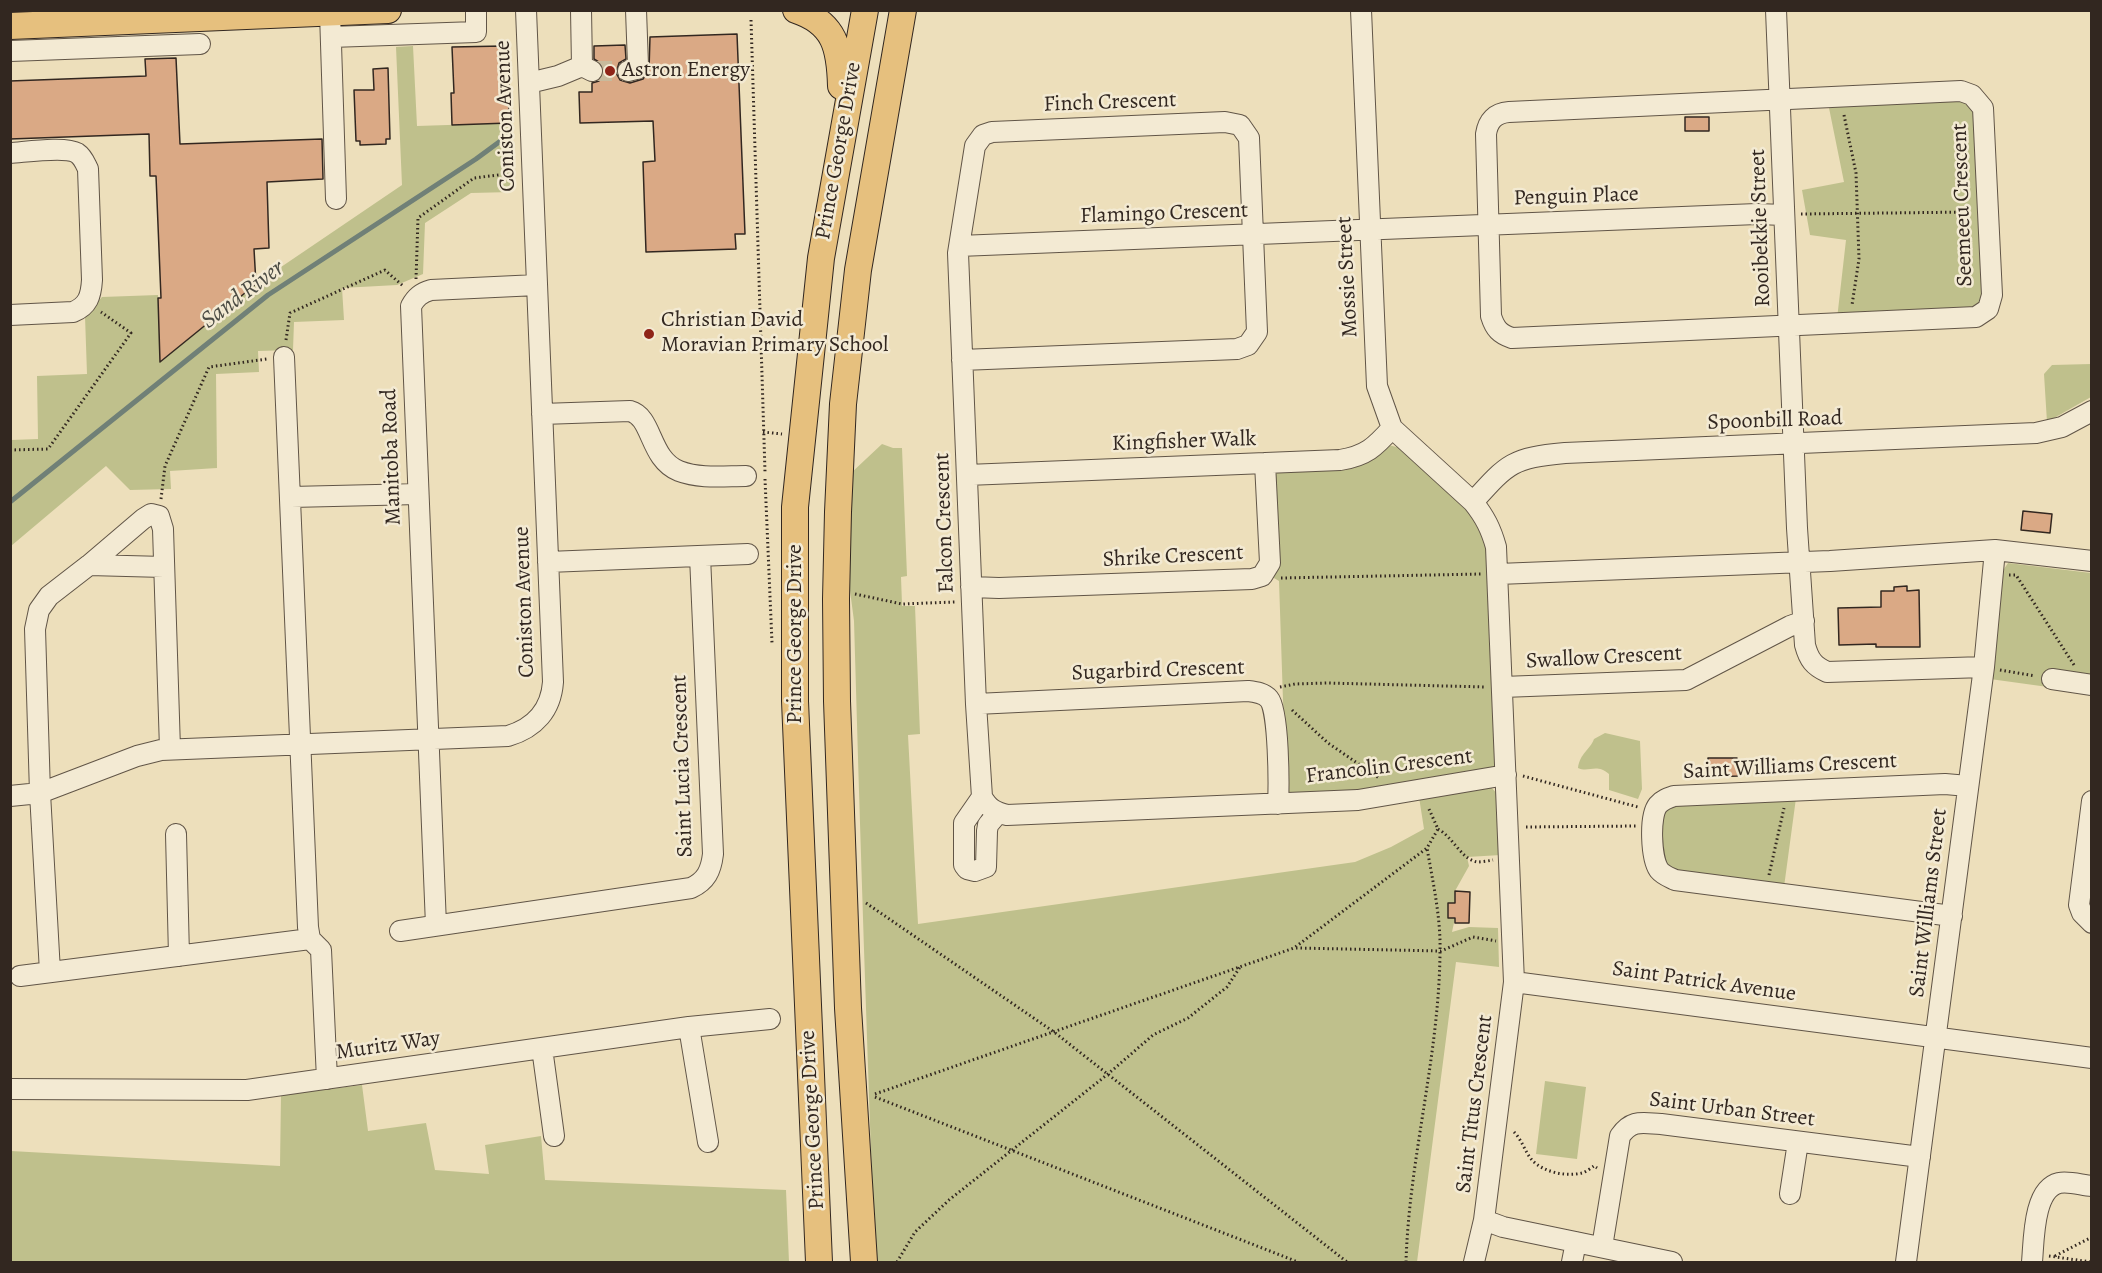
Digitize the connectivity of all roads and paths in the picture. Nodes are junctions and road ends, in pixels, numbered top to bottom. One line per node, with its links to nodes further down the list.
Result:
1 (388, 10): 11 (main road)
2 (476, 10): 14 (street)
3 (526, 10): 18 (street, Coniston Avenue)
4 (581, 10): 18 (street)
5 (636, 10): 17 (street)
6 (796, 10): 22 (main road)
7 (865, 10): 22 (main road, Prince George Drive)
8 (903, 10): 135 (main road, Prince George Drive)
9 (1361, 10): 29 (street, Mossie Street)
10 (1776, 10): 20 (street, Rooibekkie Street)
11 (358, 11): 14 (main road)
12 (199, 18): 13 (main road); 14 (main road); 16 (street)
13 (144, 21): 15 (main road); 16 (street)
14 (331, 25): 24 (street)
15 (29, 31): 16 (street)
16 (145, 46)
17 (628, 71)
18 (529, 83): 23 (street, Coniston Avenue)
19 (1840, 96): 20 (street, Seemeeu Crescent); 25 (street, Seemeeu Crescent); 26 (path)
20 (1780, 99): 27 (street, Rooibekkie Street); 28 (street, Seemeeu Crescent)
21 (10, 153): 34 (street)
22 (837, 158): 134 (main road, Prince George Drive)
23 (532, 171): 32 (street, Coniston Avenue); 33 (path)
24 (336, 199)
25 (1988, 212): 26 (path); 36 (street, Seemeeu Crescent)
26 (1857, 214): 27 (path); 36 (path)
27 (1784, 215): 28 (street, Penguin Place); 37 (street, Rooibekkie Street)
28 (1489, 225): 29 (street, Penguin Place); 37 (street, Seemeeu Crescent)
29 (1370, 231): 30 (street, Flamingo Crescent); 42 (street, Mossie Street)
30 (1253, 235): 31 (street, Flamingo Crescent); 31 (street, Finch Crescent); 39 (street)
31 (959, 246): 39 (street, Falcon Crescent)
32 (537, 285): 33 (street); 41 (street, Coniston Avenue)
33 (416, 298): 38 (path); 50 (street, Manitoba Road)
34 (85, 305): 35 (street); 46 (path)
35 (10, 315)
36 (1847, 324): 37 (street, Seemeeu Crescent)
37 (1789, 327): 45 (street, Rooibekkie Street)
38 (284, 357): 51 (street); 53 (path)
39 (962, 360): 48 (street, Falcon Crescent)
40 (2091, 411): 45 (street, Spoonbill Road)
41 (542, 414): 49 (street); 59 (street, Coniston Avenue)
42 (1392, 429): 47 (street, Kingfisher Walk); 52 (street, Mossie Street)
43 (763, 432): 44 (path)
44 (787, 434)
45 (1794, 444): 52 (street, Spoonbill Road); 57 (street)
46 (10, 450)
47 (1265, 463): 48 (street, Kingfisher Walk); 62 (street, Shrike Crescent)
48 (967, 475): 66 (street, Falcon Crescent)
49 (746, 477)
50 (418, 494): 51 (street); 75 (street, Manitoba Road)
51 (291, 497): 76 (street)
52 (1473, 502): 63 (street, Francolin Crescent)
53 (159, 516): 60 (street); 61 (street)
54 (1995, 550): 57 (street); 58 (street); 64 (street, Saint Williams Street)
55 (748, 554): 56 (street)
56 (700, 556): 59 (street); 98 (street, Saint Lucia Crescent)
57 (1800, 561): 63 (street); 67 (street)
58 (2091, 561)
59 (548, 562): 75 (street, Coniston Avenue)
60 (89, 565): 61 (street); 82 (street)
61 (164, 567): 77 (street)
62 (1267, 570): 63 (path); 66 (street, Shrike Crescent)
63 (1498, 574): 71 (street, Francolin Crescent)
64 (1994, 575): 68 (street, Saint Williams Street); 70 (path)
65 (850, 593): 66 (path)
66 (971, 594): 73 (street, Falcon Crescent)
67 (1804, 621): 68 (street); 71 (street, Swallow Crescent)
68 (1984, 667): 69 (path); 79 (street, Saint Williams Street)
69 (2052, 679): 70 (street)
70 (2089, 684)
71 (1503, 687): 72 (path); 78 (street, Francolin Crescent)
72 (1258, 692): 73 (street, Sugarbird Crescent); 74 (street, Sugarbird Crescent)
73 (976, 704): 84 (street, Falcon Crescent)
74 (1273, 706): 81 (path); 86 (street)
75 (427, 739): 76 (street, Coniston Avenue); 98 (street)
76 (300, 743): 77 (street, Coniston Avenue); 100 (street)
77 (170, 749): 82 (street, Coniston Avenue)
78 (1506, 776): 81 (street, Francolin Crescent); 88 (path); 89 (street)
79 (1968, 786): 80 (street, Saint Williams Crescent); 96 (street, Saint Williams Street)
80 (1789, 791): 88 (street, Saint Williams Crescent); 94 (path)
81 (1409, 792): 86 (street, Francolin Crescent); 90 (path)
82 (40, 794): 83 (street, Coniston Avenue); 106 (street)
83 (10, 796)
84 (982, 797): 87 (street); 87 (street)
85 (2091, 802): 97 (street)
86 (1278, 804): 87 (street, Francolin Crescent)
87 (998, 813)
88 (1654, 819): 89 (path); 94 (street)
89 (1509, 827): 93 (street)
90 (1438, 829): 92 (path); 93 (path)
91 (176, 834): 104 (street)
92 (1427, 848): 102 (path); 103 (path)
93 (1510, 859): 108 (street)
94 (1765, 891): 96 (street)
95 (862, 901): 111 (path)
96 (1952, 916): 112 (street, Saint Williams Street)
97 (2091, 923)
98 (436, 925): 99 (street, Saint Lucia Crescent)
99 (400, 931)
100 (310, 939): 104 (street); 116 (street)
101 (1501, 942): 103 (path)
102 (1294, 948): 103 (path); 105 (path)
103 (1440, 951): 139 (path)
104 (179, 956): 106 (street)
105 (1240, 967): 111 (path); 115 (path)
106 (50, 972): 107 (street)
107 (20, 976)
108 (1514, 981): 112 (street, Saint Patrick Avenue); 118 (street, Saint Titus Crescent)
109 (770, 1019): 110 (street, Muritz Way)
110 (689, 1027): 113 (street, Muritz Way); 120 (street)
111 (1054, 1032): 115 (path); 122 (path)
112 (1935, 1037): 114 (street, Saint Patrick Avenue); 123 (street, Saint Williams Street)
113 (542, 1048): 116 (street, Muritz Way); 119 (street)
114 (2091, 1058)
115 (1108, 1074): 122 (path); 138 (path)
116 (327, 1079): 117 (street, Muritz Way)
117 (10, 1089)
118 (1498, 1110): 124 (path); 127 (street, Saint Titus Crescent)
119 (554, 1136)
120 (708, 1142)
121 (1798, 1142): 123 (street, Saint Urban Street); 124 (street, Saint Urban Street); 126 (street)
122 (1013, 1151): 136 (path); 137 (path)
123 (1920, 1157): 142 (street, Saint Williams Street)
124 (1613, 1179): 130 (street, Saint Urban Street)
125 (2091, 1186): 132 (street)
126 (1790, 1194)
127 (1484, 1220): 129 (street, Saint Titus Crescent); 140 (street)
128 (2091, 1237): 131 (path)
129 (1576, 1242): 130 (street, Saint Titus Crescent); 141 (street)
130 (1602, 1247): 133 (street, Saint Titus Crescent)
131 (2053, 1256): 132 (path); 143 (path)
132 (2032, 1258)
133 (1671, 1262)
134 (819, 1263)
135 (864, 1263)
136 (897, 1263)
137 (1298, 1263)
138 (1347, 1263)
139 (1406, 1263)
140 (1474, 1263)
141 (1572, 1263)
142 (1906, 1263)
143 (2091, 1263)

